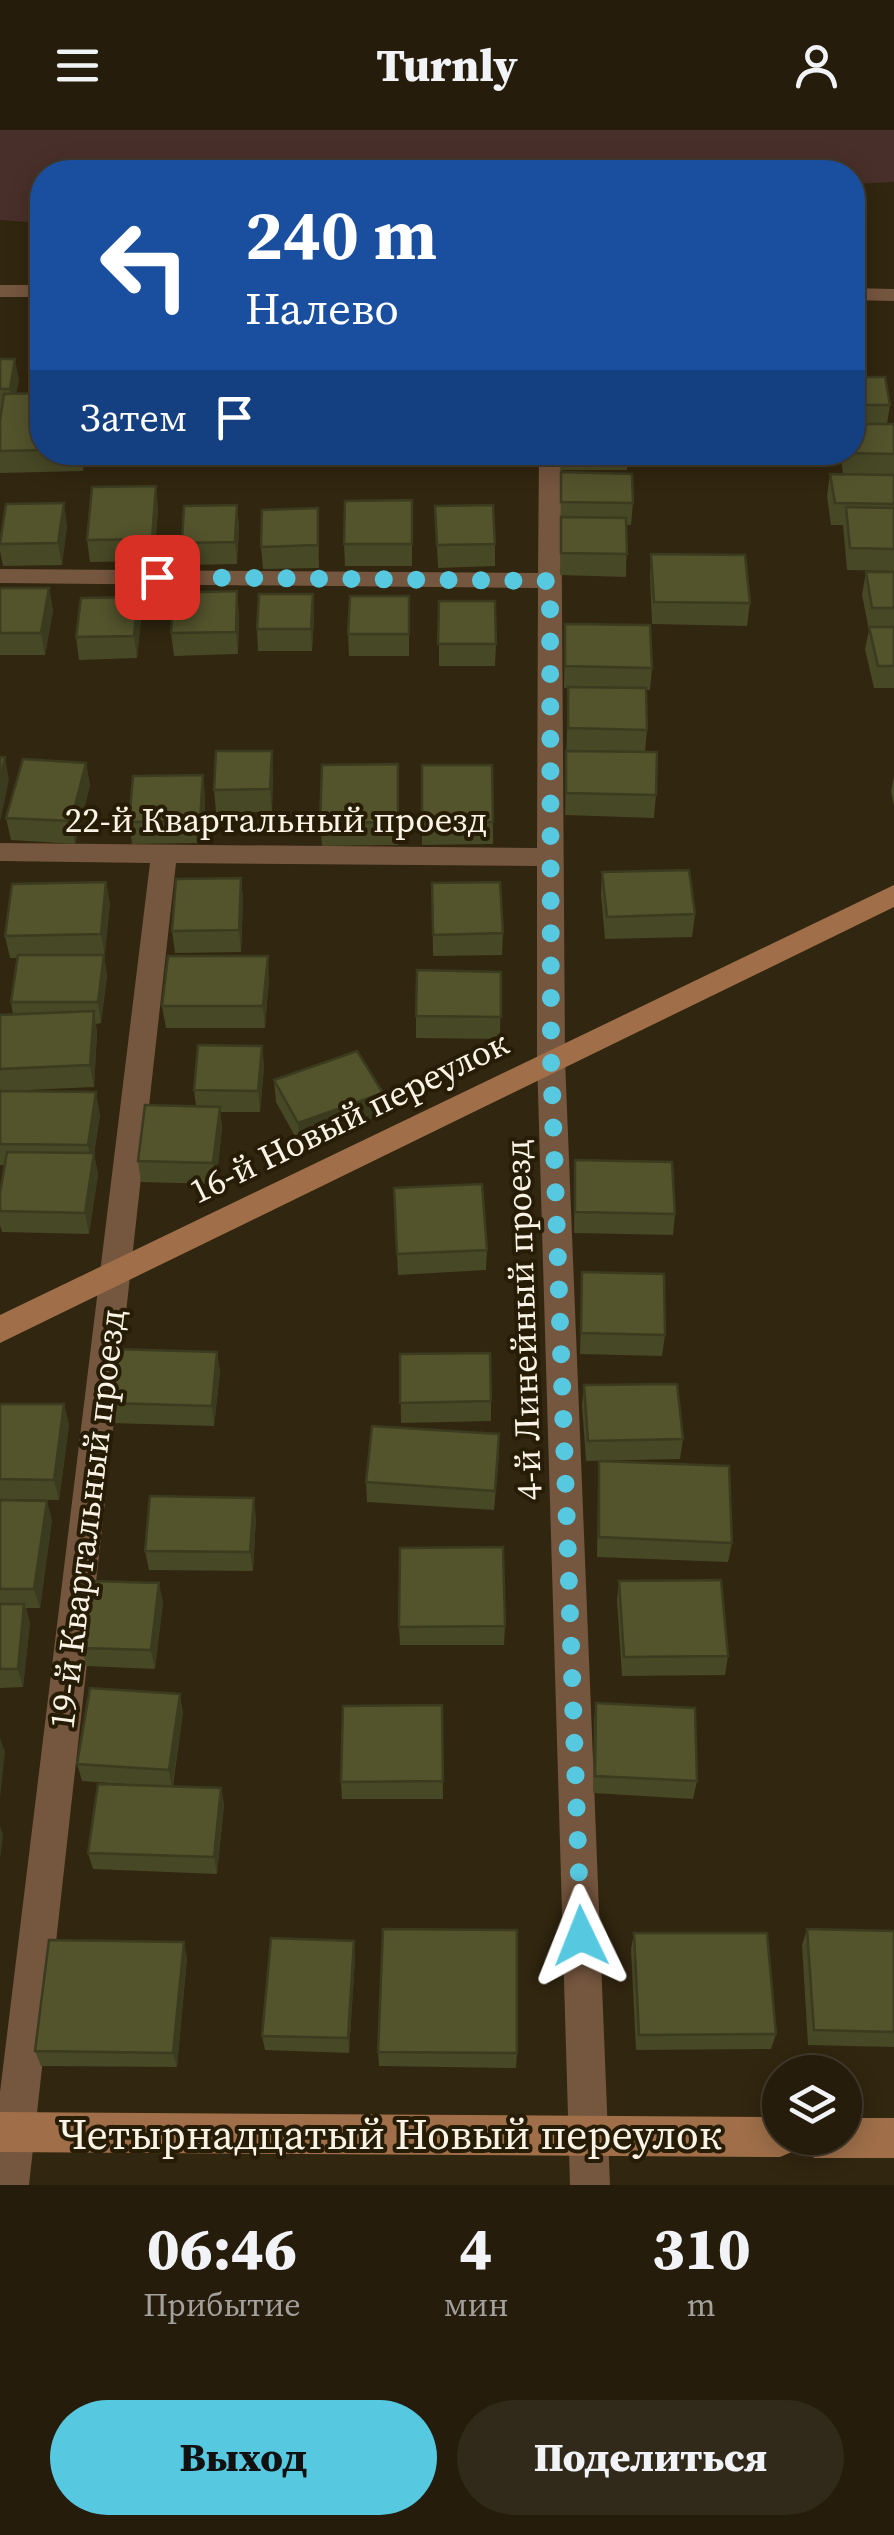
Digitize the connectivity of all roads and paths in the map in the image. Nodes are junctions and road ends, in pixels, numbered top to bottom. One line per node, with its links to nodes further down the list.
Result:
1 (0, 291): 2 (street)
2 (30, 292)
3 (865, 294): 4 (street)
4 (894, 294)
5 (550, 465): 7 (street, 4-й Линейный проезд)
6 (0, 576): 7 (street)
7 (550, 581): 10 (street, 4-й Линейный проезд)
8 (0, 852): 9 (street, 22-й Квартальный проезд)
9 (164, 854): 10 (street, 22-й Квартальный проезд); 13 (street, 19-й Квартальный проезд)
10 (551, 857): 12 (street, 4-й Линейный проезд)
11 (894, 895): 12 (street, 16-й Новый переулок)
12 (551, 1059): 13 (street, 16-й Новый переулок); 16 (street, 4-й Линейный проезд)
13 (116, 1274): 14 (street, 16-й Новый переулок); 15 (street, 19-й Квартальный проезд)
14 (0, 1330)
15 (8, 2132): 16 (street, Четырнадцатый Новый переулок); 20 (street, 19-й Квартальный проезд)
16 (588, 2136): 17 (street, Четырнадцатый Новый переулок); 21 (street, 4-й Линейный проезд)
17 (762, 2137)
18 (862, 2138): 19 (street)
19 (894, 2138)
20 (9, 2185)
21 (590, 2185)

